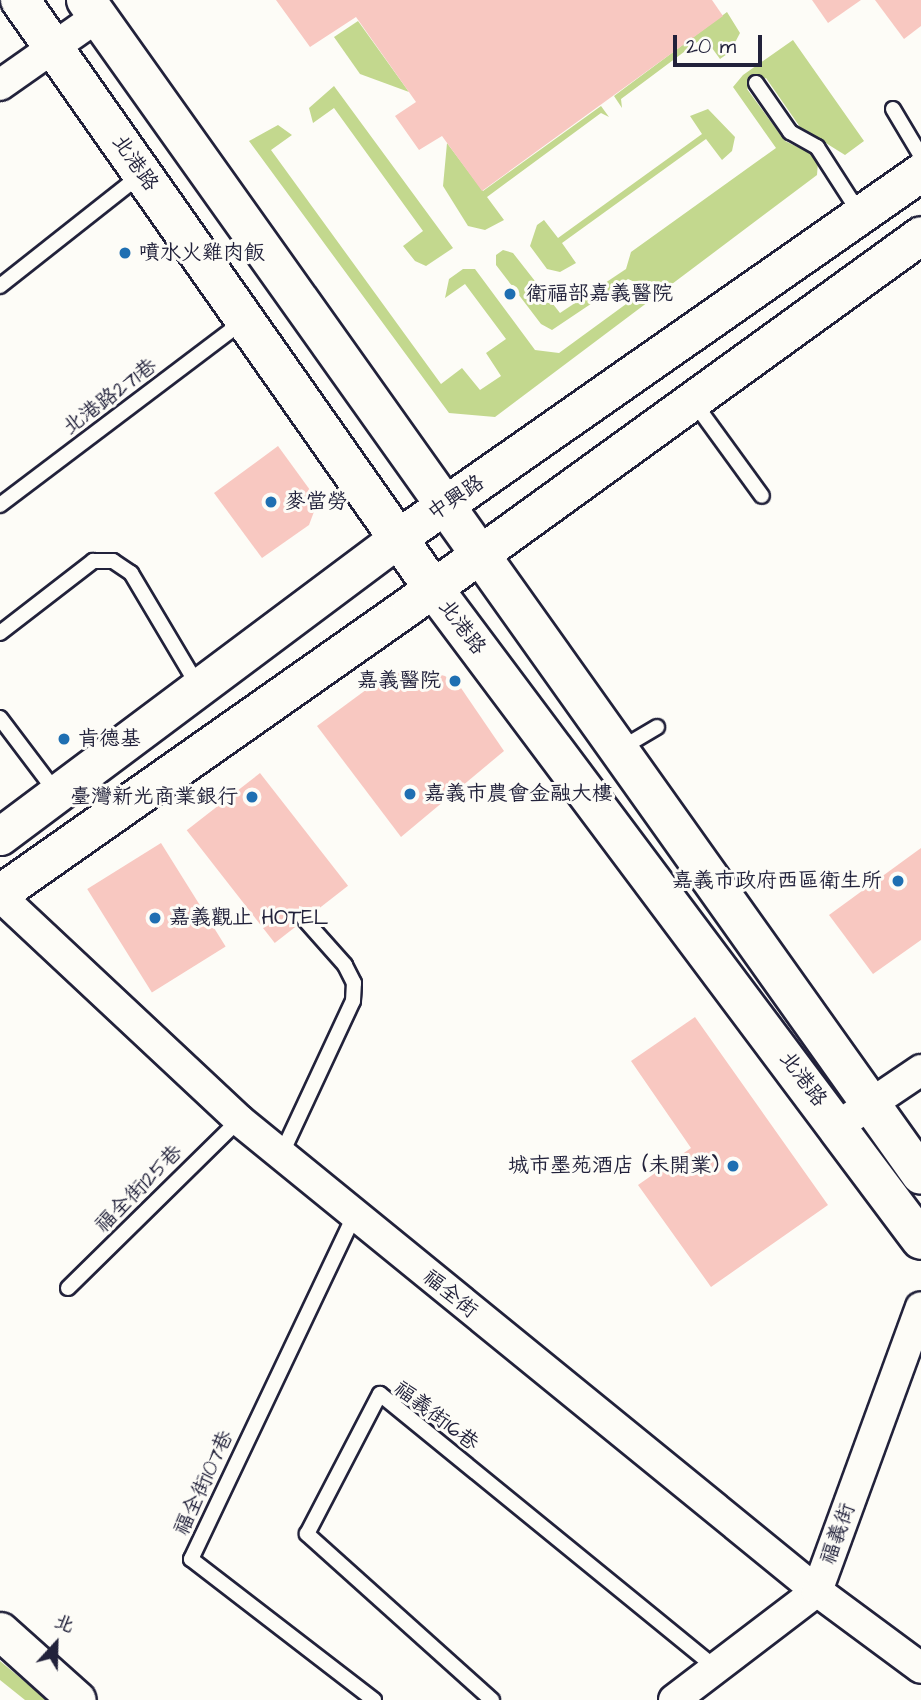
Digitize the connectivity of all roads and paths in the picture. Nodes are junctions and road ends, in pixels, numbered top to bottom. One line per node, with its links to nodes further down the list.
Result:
1 (20, 0): 3 (main road, 北港路)
2 (92, 8): 3 (street); 16 (main road, 北港路)
3 (55, 47): 5 (street); 9 (main road, 北港路)
4 (756, 83): 10 (lane)
5 (0, 85)
6 (893, 110): 7 (lane)
7 (921, 156)
8 (921, 172): 10 (street, 中興路)
9 (143, 174): 12 (lane); 13 (main road, 北港路)
10 (860, 215): 16 (street, 中興路)
11 (921, 235): 14 (street)
12 (0, 286)
13 (243, 321): 17 (lane, 北港路271巷); 18 (main road, 北港路)
14 (691, 399): 15 (lane); 19 (street)
15 (762, 496)
16 (445, 504): 18 (street, 中興路); 19 (main road, 北港路)
17 (0, 505)
18 (399, 537): 20 (main road, 北港路); 22 (street, 中興路)
19 (480, 555): 20 (street); 25 (main road, 北港路)
20 (433, 588): 28 (street); 33 (main road, 北港路)
21 (0, 633): 22 (lane)
22 (199, 687): 26 (street, 中興路)
23 (0, 718): 26 (lane)
24 (657, 727): 25 (lane)
25 (619, 750): 31 (main road, 北港路)
26 (57, 793): 27 (street, 中興路)
27 (0, 836)
28 (0, 895): 32 (street, 福全街)
29 (304, 919): 34 (lane)
30 (921, 1070): 31 (street)
31 (870, 1103): 33 (street); 35 (main road, 北港路)
32 (239, 1120): 34 (street, 福全街); 38 (lane, 福全街125巷)
33 (838, 1126): 37 (main road, 北港路)
34 (282, 1153): 36 (street, 福全街)
35 (921, 1175)
36 (354, 1216): 40 (street, 福全街); 45 (lane, 福全街107巷)
37 (921, 1240)
38 (68, 1289)
39 (921, 1307): 40 (street, 福義街)
40 (817, 1591): 42 (street, 福義街); 43 (street, 福全街)
41 (0, 1631): 44 (street)
42 (716, 1668): 46 (lane, 福義街16巷); 47 (street, 福義街)
43 (921, 1668)
44 (77, 1700)
45 (374, 1700)
46 (492, 1700)
47 (674, 1700)

